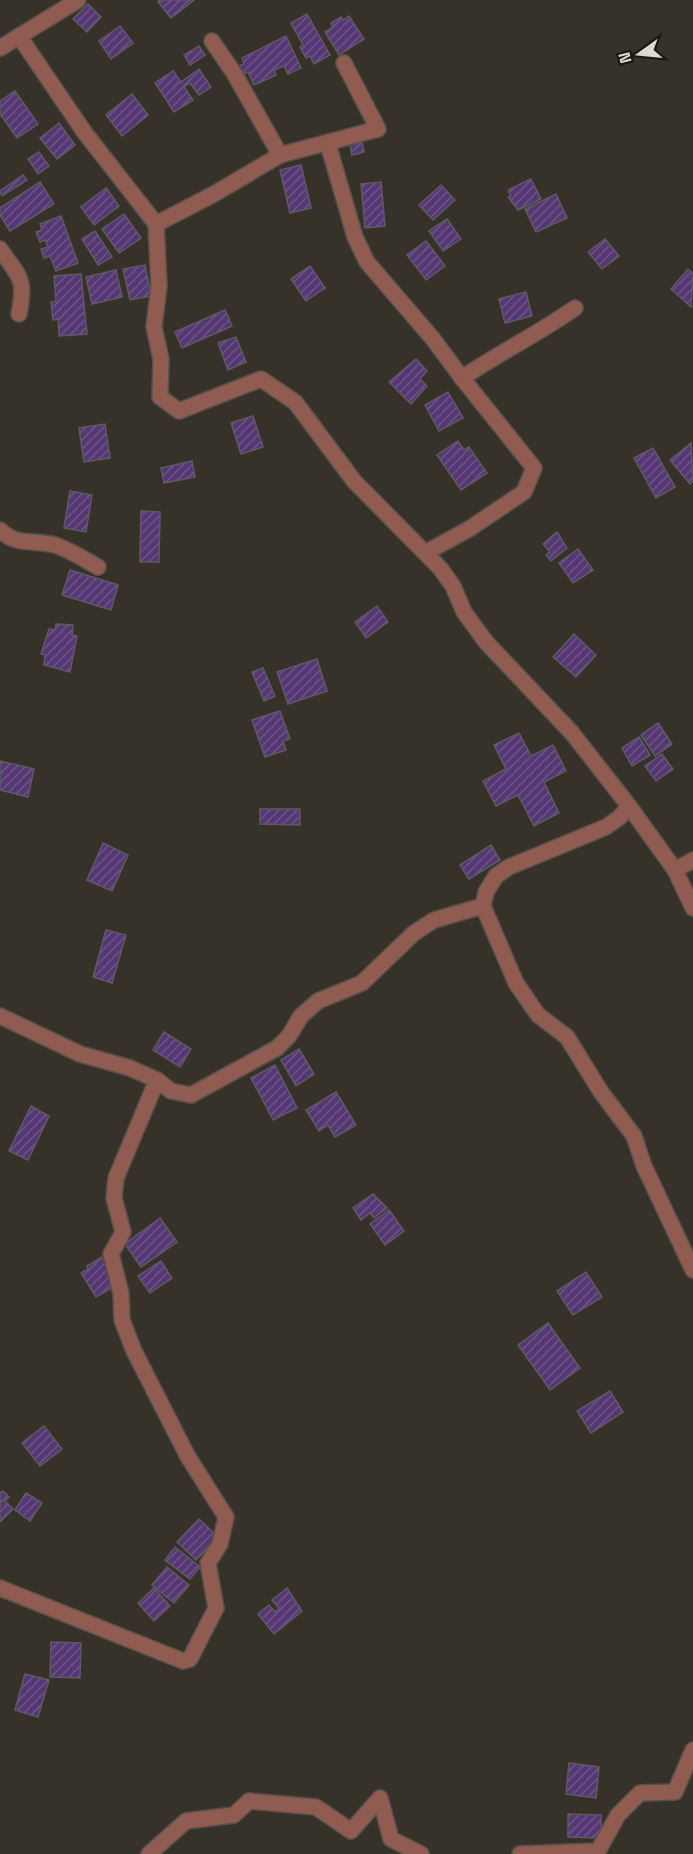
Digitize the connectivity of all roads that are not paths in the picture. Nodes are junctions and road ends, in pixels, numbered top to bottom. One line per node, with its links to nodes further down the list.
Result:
1 (78, 0): 2 (street)
2 (19, 36): 4 (street); 8 (street)
3 (212, 41): 7 (street)
4 (0, 48)
5 (344, 63): 6 (street)
6 (328, 144): 7 (street); 12 (street)
7 (280, 155): 8 (street)
8 (156, 224): 14 (street)
9 (0, 249): 11 (street)
10 (575, 308): 12 (street)
11 (19, 314)
12 (462, 378): 14 (street)
13 (0, 530): 15 (street)
14 (425, 553): 16 (street)
15 (99, 567)
16 (629, 806): 18 (street); 19 (street)
17 (693, 860): 18 (street)
18 (675, 870): 20 (street)
19 (483, 906): 22 (street); 23 (street)
20 (693, 908)
21 (0, 1016): 22 (street)
22 (157, 1080): 24 (street)
23 (693, 1270)
24 (0, 1588)
25 (693, 1750): 28 (street)
26 (149, 1854): 27 (street)
27 (421, 1854)
28 (520, 1854)

